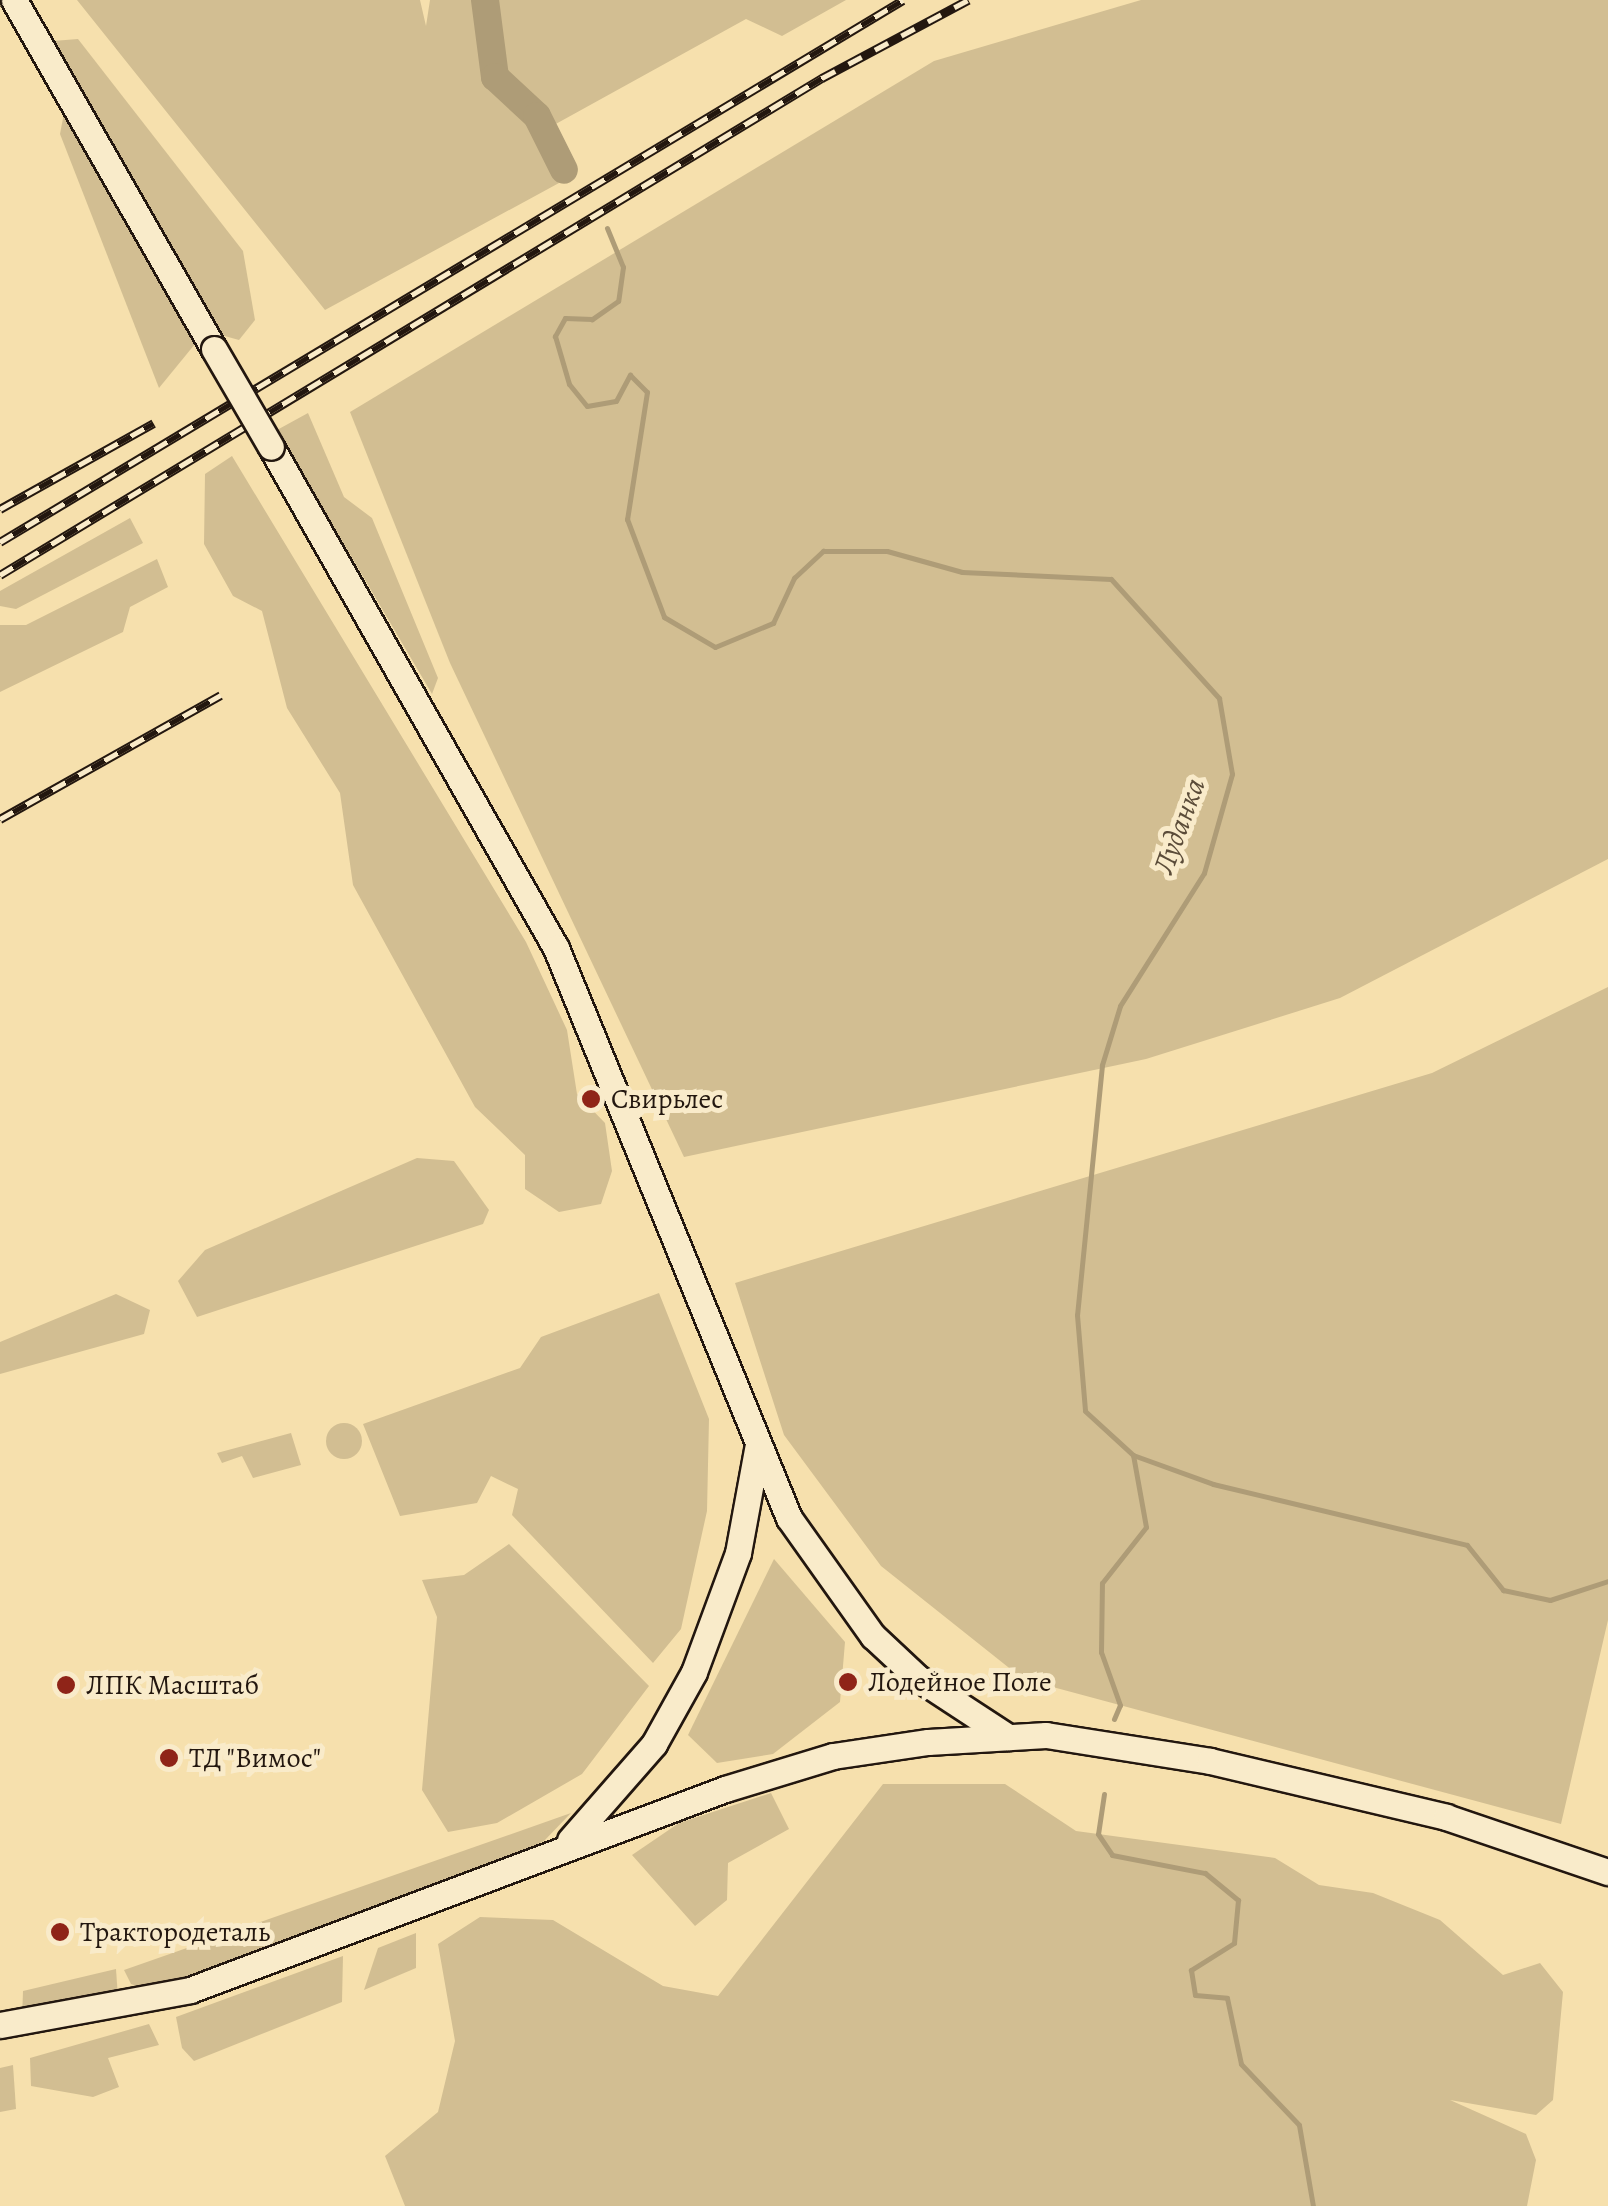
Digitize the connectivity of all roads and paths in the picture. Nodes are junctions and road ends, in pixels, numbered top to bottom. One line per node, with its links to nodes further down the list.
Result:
1 (14, 0): 2 (street, bridge)
2 (757, 1449): 3 (street); 4 (street)
3 (1008, 1737): 4 (street); 5 (street)
4 (559, 1850): 6 (street)
5 (1608, 1872)
6 (0, 2024)

